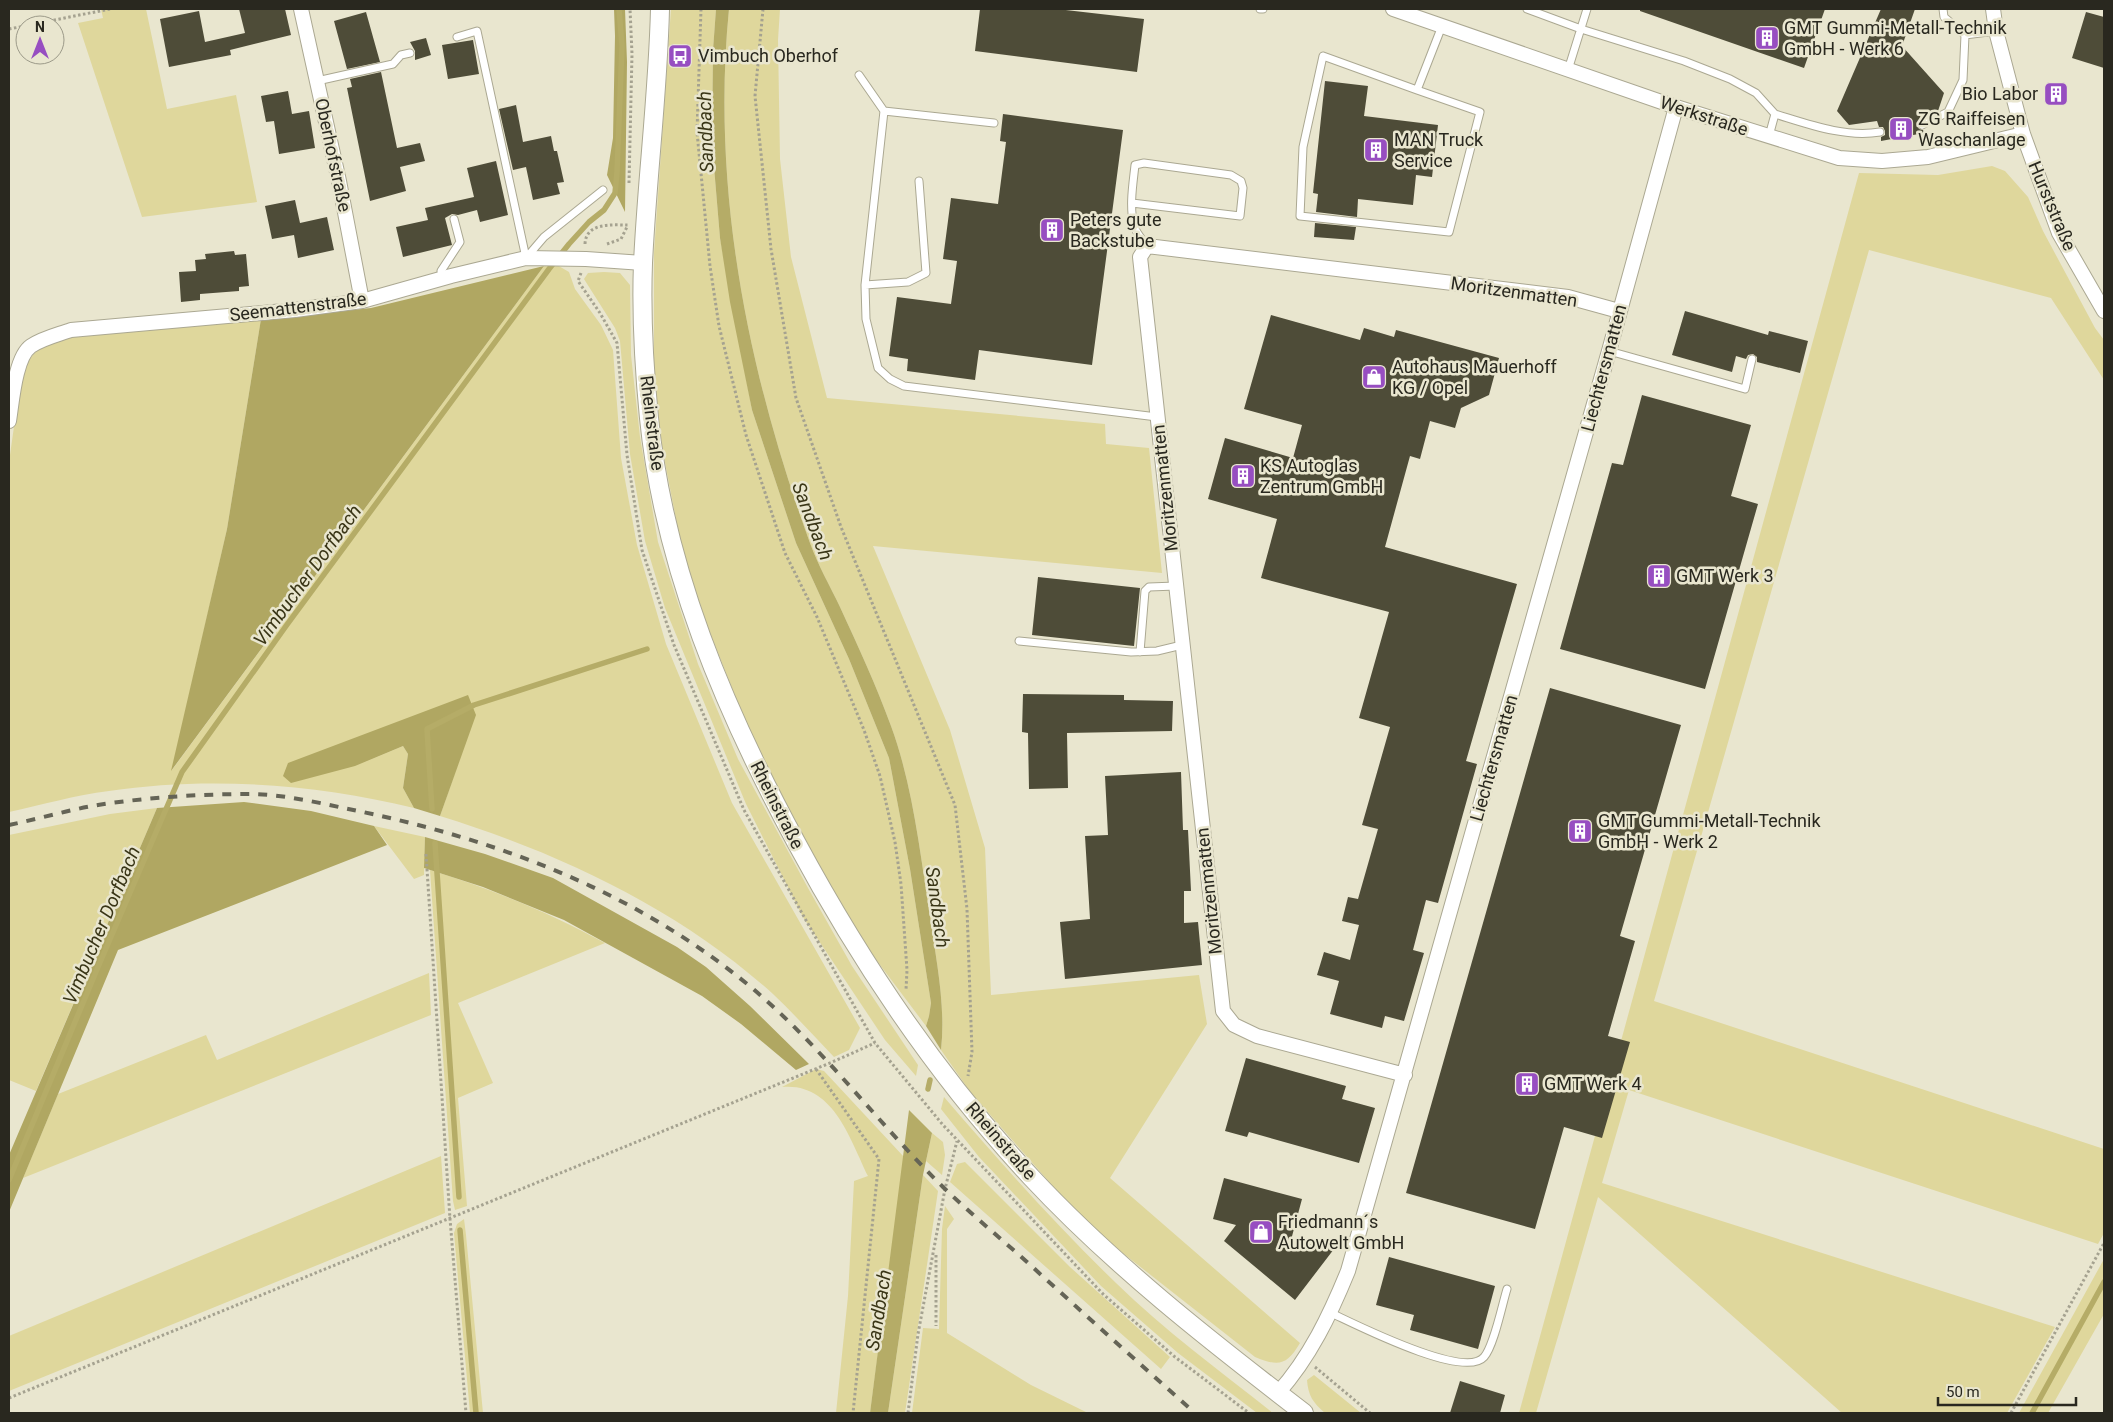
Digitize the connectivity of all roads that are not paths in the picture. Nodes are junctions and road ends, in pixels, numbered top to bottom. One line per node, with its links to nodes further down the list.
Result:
1 (302, 9): 16 (street, Oberhofstraße)
2 (1393, 9): 8 (street, Werkstraße)
3 (1527, 9): 9 (lane)
4 (1587, 9): 9 (lane)
5 (1943, 9): 11 (lane)
6 (1994, 9): 10 (street, Hurststraße)
7 (660, 11): 32 (street, Rheinstraße)
8 (1442, 26): 14 (street, Werkstraße); 17 (lane)
9 (1581, 29): 14 (lane); 20 (lane)
10 (1996, 31): 11 (lane); 24 (street, Hurststraße)
11 (1965, 35): 22 (lane)
12 (457, 37): 31 (lane)
13 (410, 52): 16 (lane)
14 (1568, 70): 18 (street, Werkstraße)
15 (859, 75): 19 (lane)
16 (317, 81): 35 (street, Oberhofstraße)
17 (1417, 90): 17 (lane)
18 (1676, 107): 25 (street, Werkstraße); 36 (street, Liechtersmatten)
19 (884, 111): 21 (lane); 34 (lane)
20 (1775, 114): 23 (lane); 25 (lane)
21 (994, 123)
22 (1922, 125)
23 (1880, 132)
24 (2023, 134): 25 (street, Werkstraße); 37 (street, Hurststraße)
25 (1769, 136)
26 (919, 181): 34 (lane)
27 (603, 190): 31 (lane)
28 (1132, 203): 28 (lane); 30 (lane)
29 (454, 219): 33 (lane)
30 (1147, 246): 36 (street, Moritzenmatten); 40 (street, Moritzenmatten)
31 (526, 258): 32 (street, Seemattenstraße); 33 (street, Seemattenstraße)
32 (643, 263): 49 (street, Rheinstraße)
33 (442, 278): 35 (street, Seemattenstraße)
34 (865, 285): 40 (lane)
35 (362, 301): 41 (street, Seemattenstraße)
36 (1619, 311): 38 (street, Liechtersmatten)
37 (2104, 311)
38 (1609, 351): 39 (lane); 46 (street, Liechtersmatten)
39 (1752, 359)
40 (1157, 416): 42 (street, Moritzenmatten)
41 (9, 421)
42 (1176, 586): 44 (street, Moritzenmatten); 45 (lane)
43 (1019, 640): 45 (lane)
44 (1182, 645): 45 (lane); 46 (street, Moritzenmatten)
45 (1140, 652)
46 (1405, 1075): 48 (street, Liechtersmatten)
47 (1507, 1289): 48 (lane)
48 (1331, 1312): 49 (street, Liechtersmatten)
49 (1278, 1393): 50 (street, Rheinstraße)
50 (1304, 1413)

